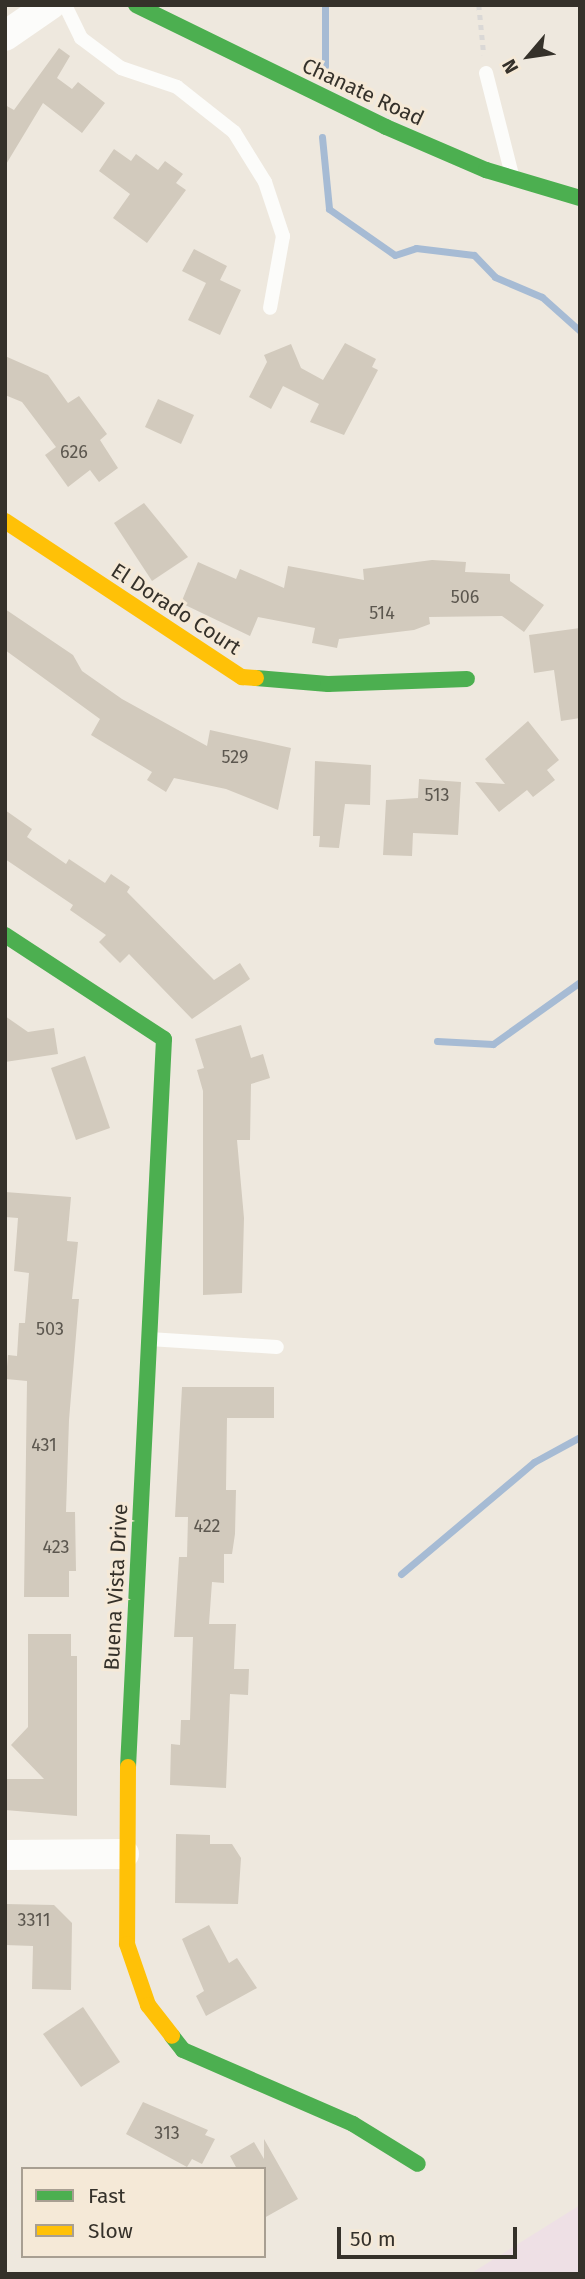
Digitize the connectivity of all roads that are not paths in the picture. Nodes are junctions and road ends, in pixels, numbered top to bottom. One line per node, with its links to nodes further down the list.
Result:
1 (50, 5): 4 (street)
2 (65, 5): 8 (lane)
3 (136, 5): 6 (street, Chanate Road)
4 (5, 36)
5 (486, 73): 6 (lane)
6 (513, 179): 7 (street, Chanate Road)
7 (580, 198)
8 (270, 308)
9 (5, 521): 10 (street, El Dorado Court)
10 (467, 679)
11 (5, 935): 12 (street, Buena Vista Drive)
12 (148, 1339): 13 (lane); 14 (street, Buena Vista Drive)
13 (277, 1347)
14 (124, 1854): 15 (street); 16 (street, Buena Vista Drive)
15 (5, 1855)
16 (418, 2164)

